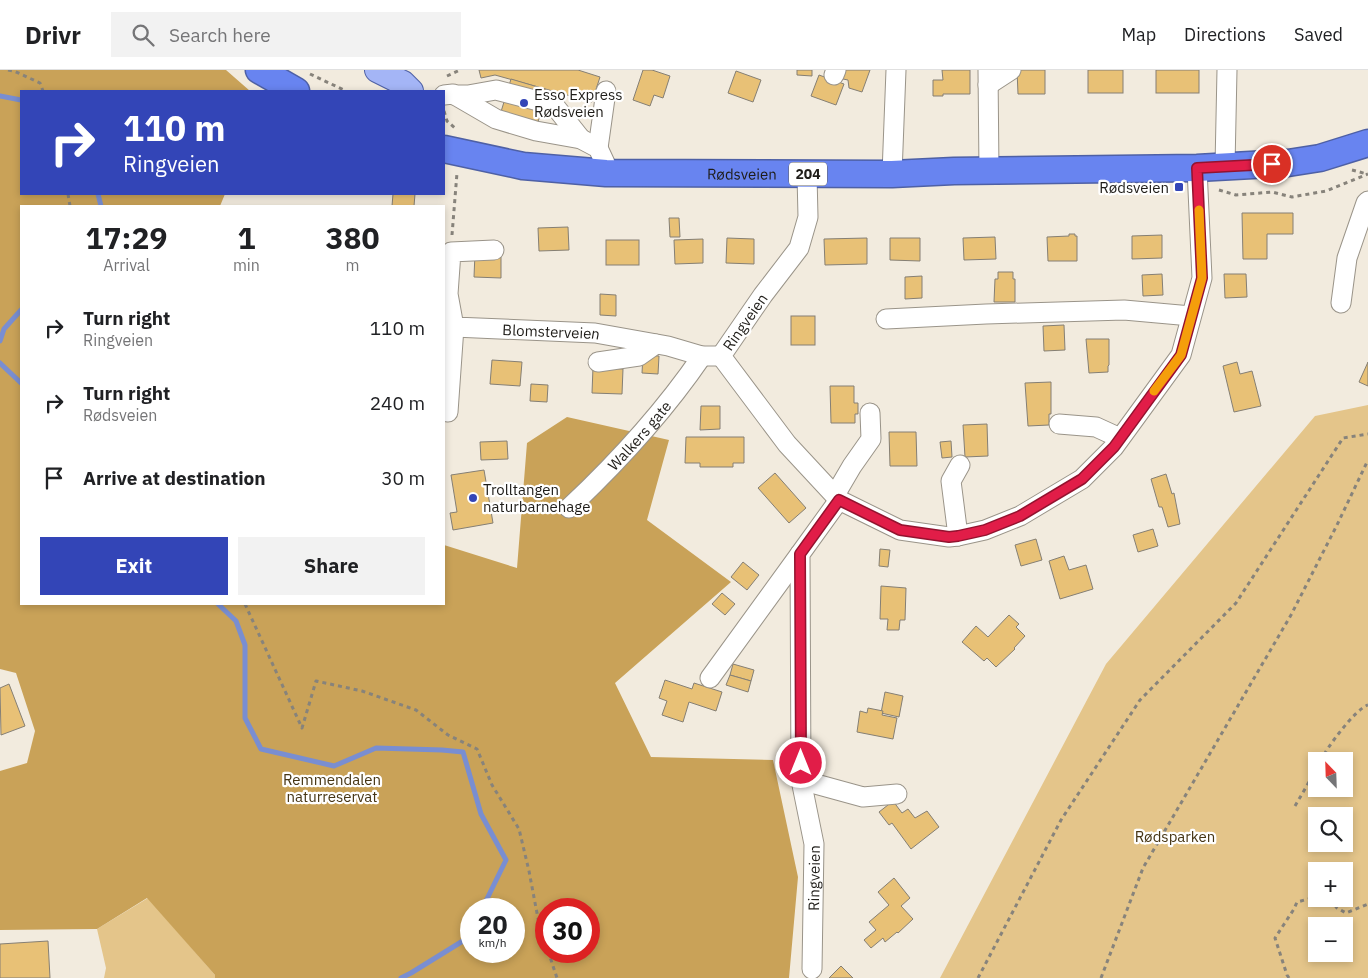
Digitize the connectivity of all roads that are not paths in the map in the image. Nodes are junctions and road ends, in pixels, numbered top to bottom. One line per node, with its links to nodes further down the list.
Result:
1 (258, 70): 7 (highway)
2 (377, 70): 8 (main road)
3 (896, 70): 19 (street)
4 (1011, 70): 6 (street)
5 (1222, 73): 20 (street)
6 (988, 77): 16 (street)
7 (294, 90)
8 (410, 90)
9 (606, 91): 13 (street)
10 (447, 99): 11 (street); 11 (street)
11 (582, 138): 13 (street)
12 (1368, 143): 20 (highway, Rødsveien / 204)
13 (598, 148): 17 (street)
14 (452, 151): 17 (highway, Rødsveien / 204)
15 (1197, 168): 16 (highway, Rødsveien / 204); 20 (highway, Rødsveien / 204); 24 (street, Ringveien)
16 (989, 171): 19 (highway, Rødsveien / 204)
17 (606, 173): 18 (highway, Rødsveien / 204)
18 (807, 174): 19 (highway, Rødsveien / 204); 29 (street, Ringveien)
19 (892, 174)
20 (1221, 177)
21 (1368, 201): 23 (street)
22 (494, 250): 26 (street)
23 (1341, 303)
24 (1191, 316): 25 (street); 34 (street, Ringveien)
25 (886, 319)
26 (454, 327): 27 (street, Blomsterveien); 31 (street)
27 (656, 344): 28 (street, Blomsterveien); 30 (street)
28 (702, 356): 29 (street, Blomsterveien); 37 (street, Walkers gate)
29 (721, 356): 36 (street, Ringveien)
30 (598, 362)
31 (448, 412)
32 (870, 413): 36 (street)
33 (1059, 424): 34 (street)
34 (1120, 438): 38 (street, Ringveien)
35 (960, 466): 38 (street)
36 (837, 497): 38 (street, Ringveien); 39 (street)
37 (569, 508)
38 (958, 536)
39 (800, 554): 40 (street); 41 (street, Ringveien)
40 (710, 678)
41 (801, 780): 42 (street); 43 (street, Ringveien)
42 (897, 794)
43 (812, 970)

